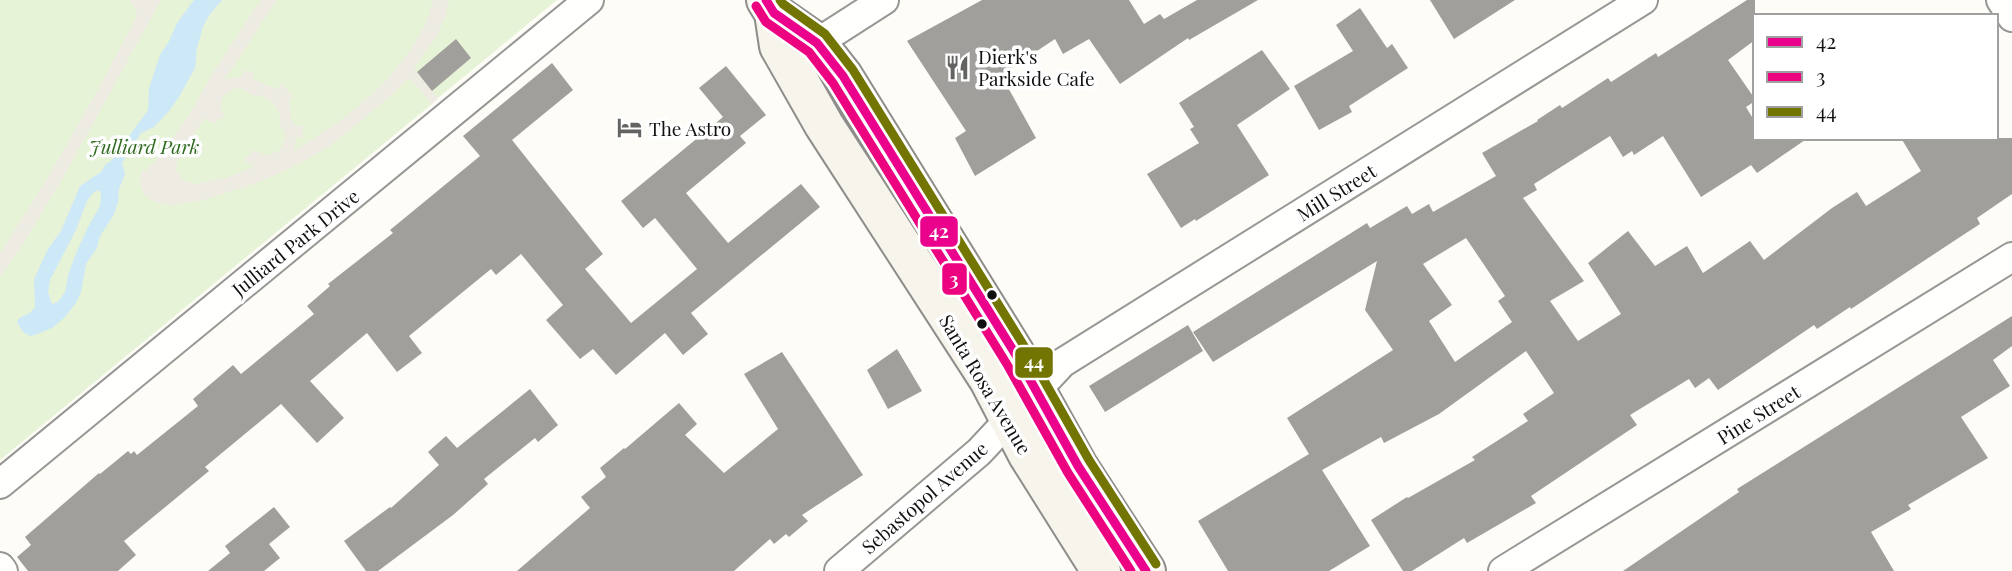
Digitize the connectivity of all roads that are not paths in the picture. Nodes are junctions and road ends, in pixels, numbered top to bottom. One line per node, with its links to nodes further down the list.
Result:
1 (589, 0): 11 (street, Julliard Park Drive)
2 (884, 0): 7 (street)
3 (1643, 0): 9 (street, Mill Street)
4 (2001, 0): 6 (street)
5 (770, 6): 7 (main road, Santa Rosa Avenue); 10 (main road, Santa Rosa Avenue)
6 (2012, 17)
7 (817, 43): 9 (main road, Santa Rosa Avenue)
8 (2012, 257): 15 (street, Pine Street)
9 (1035, 390): 10 (street, Sebastopol Avenue); 14 (main road, Santa Rosa Avenue)
10 (1008, 419): 12 (street, Sebastopol Avenue); 13 (main road, Santa Rosa Avenue)
11 (0, 484)
12 (839, 571)
13 (1101, 571)
14 (1146, 571)
15 (1503, 571)

